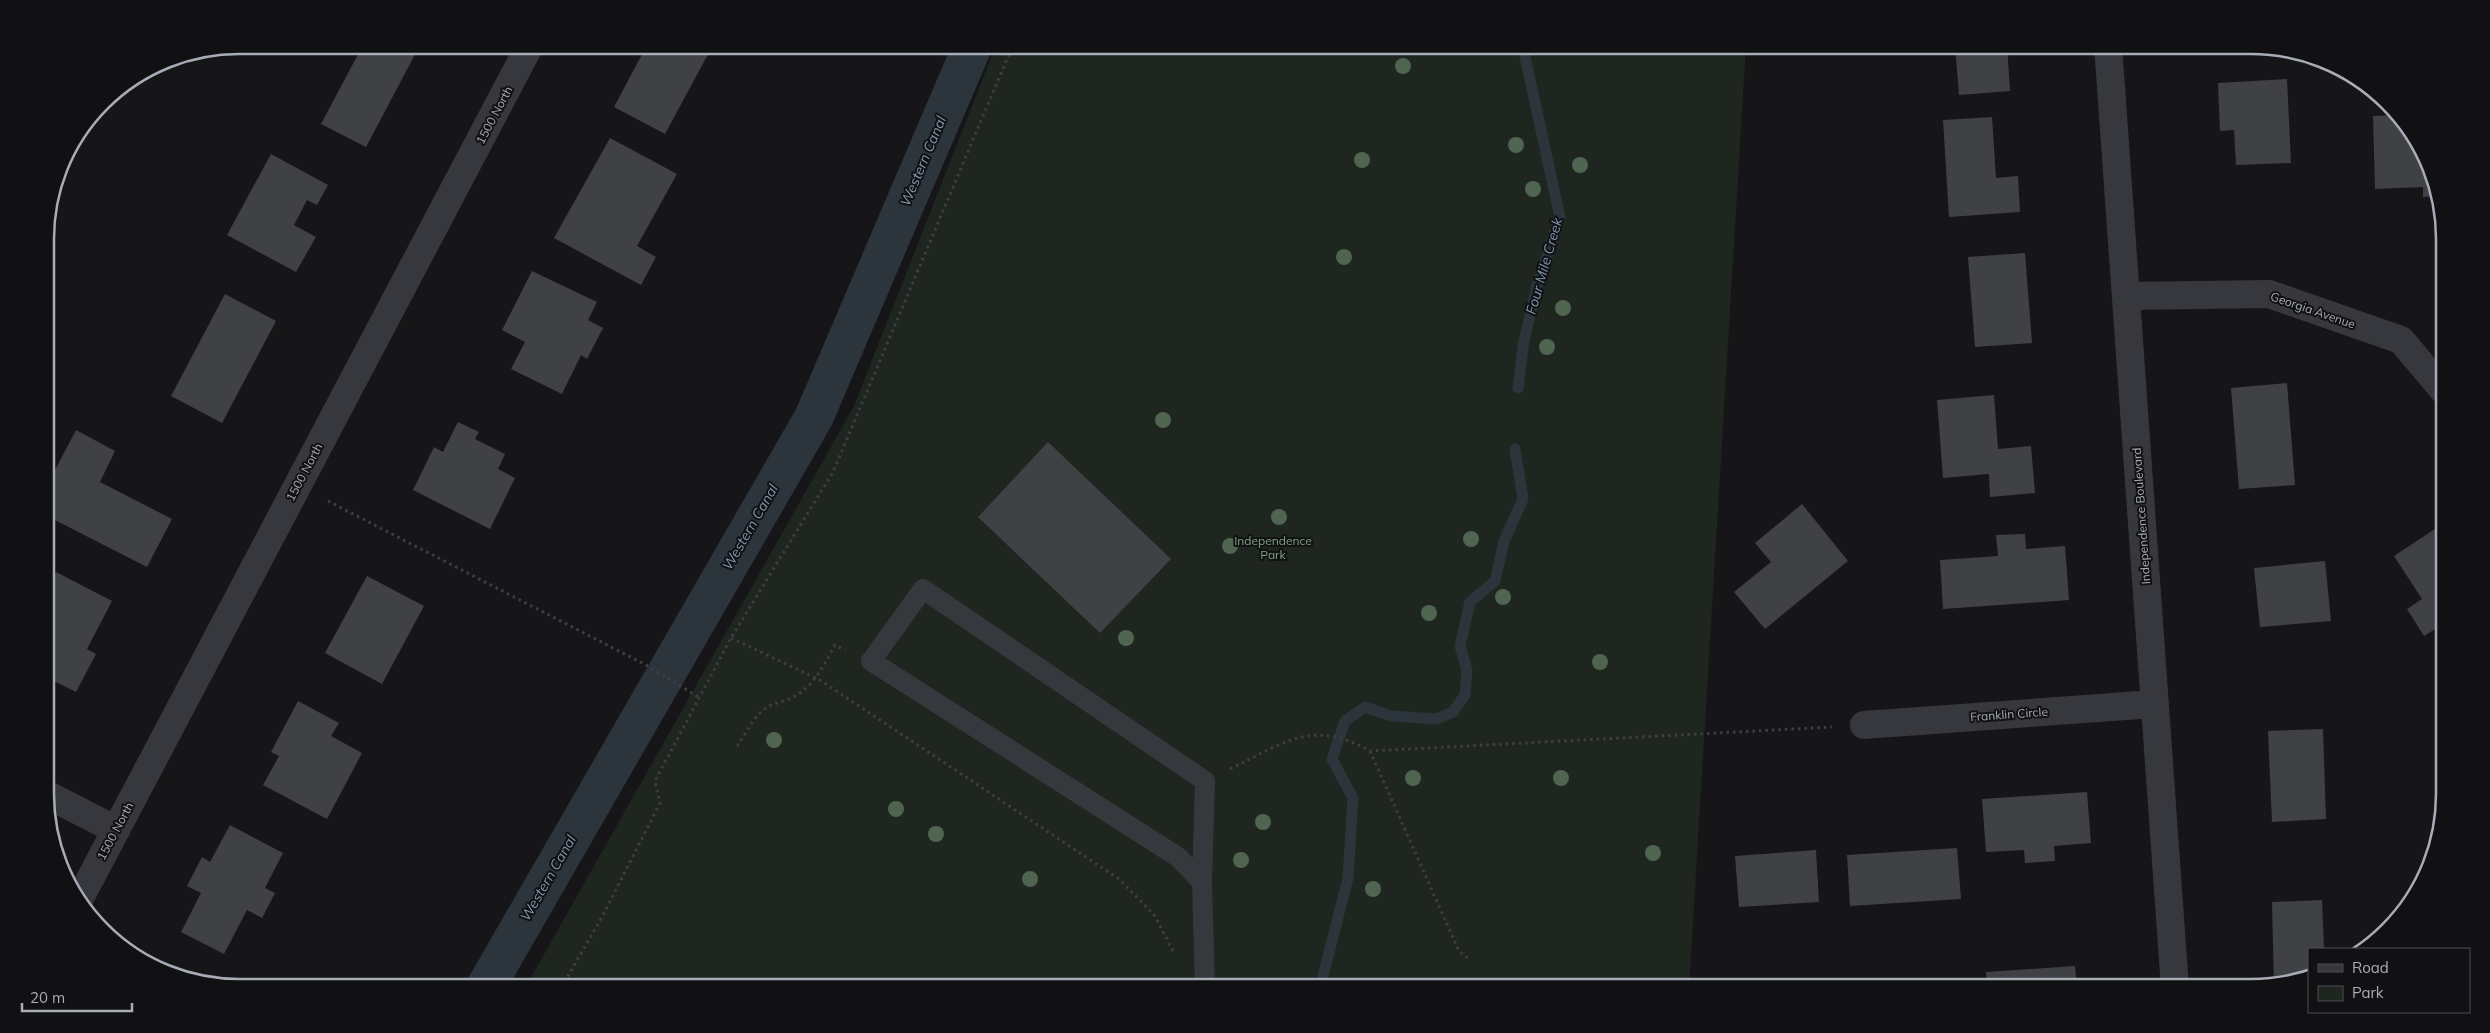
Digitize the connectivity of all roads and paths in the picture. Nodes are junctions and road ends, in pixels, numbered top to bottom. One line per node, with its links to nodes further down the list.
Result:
1 (525, 54): 17 (street, 1500 North)
2 (1009, 54): 7 (path)
3 (2109, 54): 4 (street, Independence Boulevard)
4 (2127, 296): 5 (street, Georgia Avenue); 11 (street, Independence Boulevard)
5 (2436, 382)
6 (327, 501): 10 (path)
7 (731, 638): 9 (path); 10 (path)
8 (871, 661): 9 (path); 15 (lane); 18 (lane)
9 (817, 678): 13 (path); 20 (path)
10 (700, 698): 22 (path)
11 (2154, 704): 12 (street, Franklin Circle); 24 (street, Independence Boulevard)
12 (1864, 725): 14 (path)
13 (737, 746)
14 (1370, 751): 15 (path); 21 (path)
15 (1205, 781): 18 (lane)
16 (54, 798): 17 (street)
17 (116, 830): 19 (street, 1500 North)
18 (1202, 882): 23 (lane)
19 (83, 893)
20 (1175, 956)
21 (1470, 960)
22 (566, 979)
23 (1205, 979)
24 (2174, 979)

